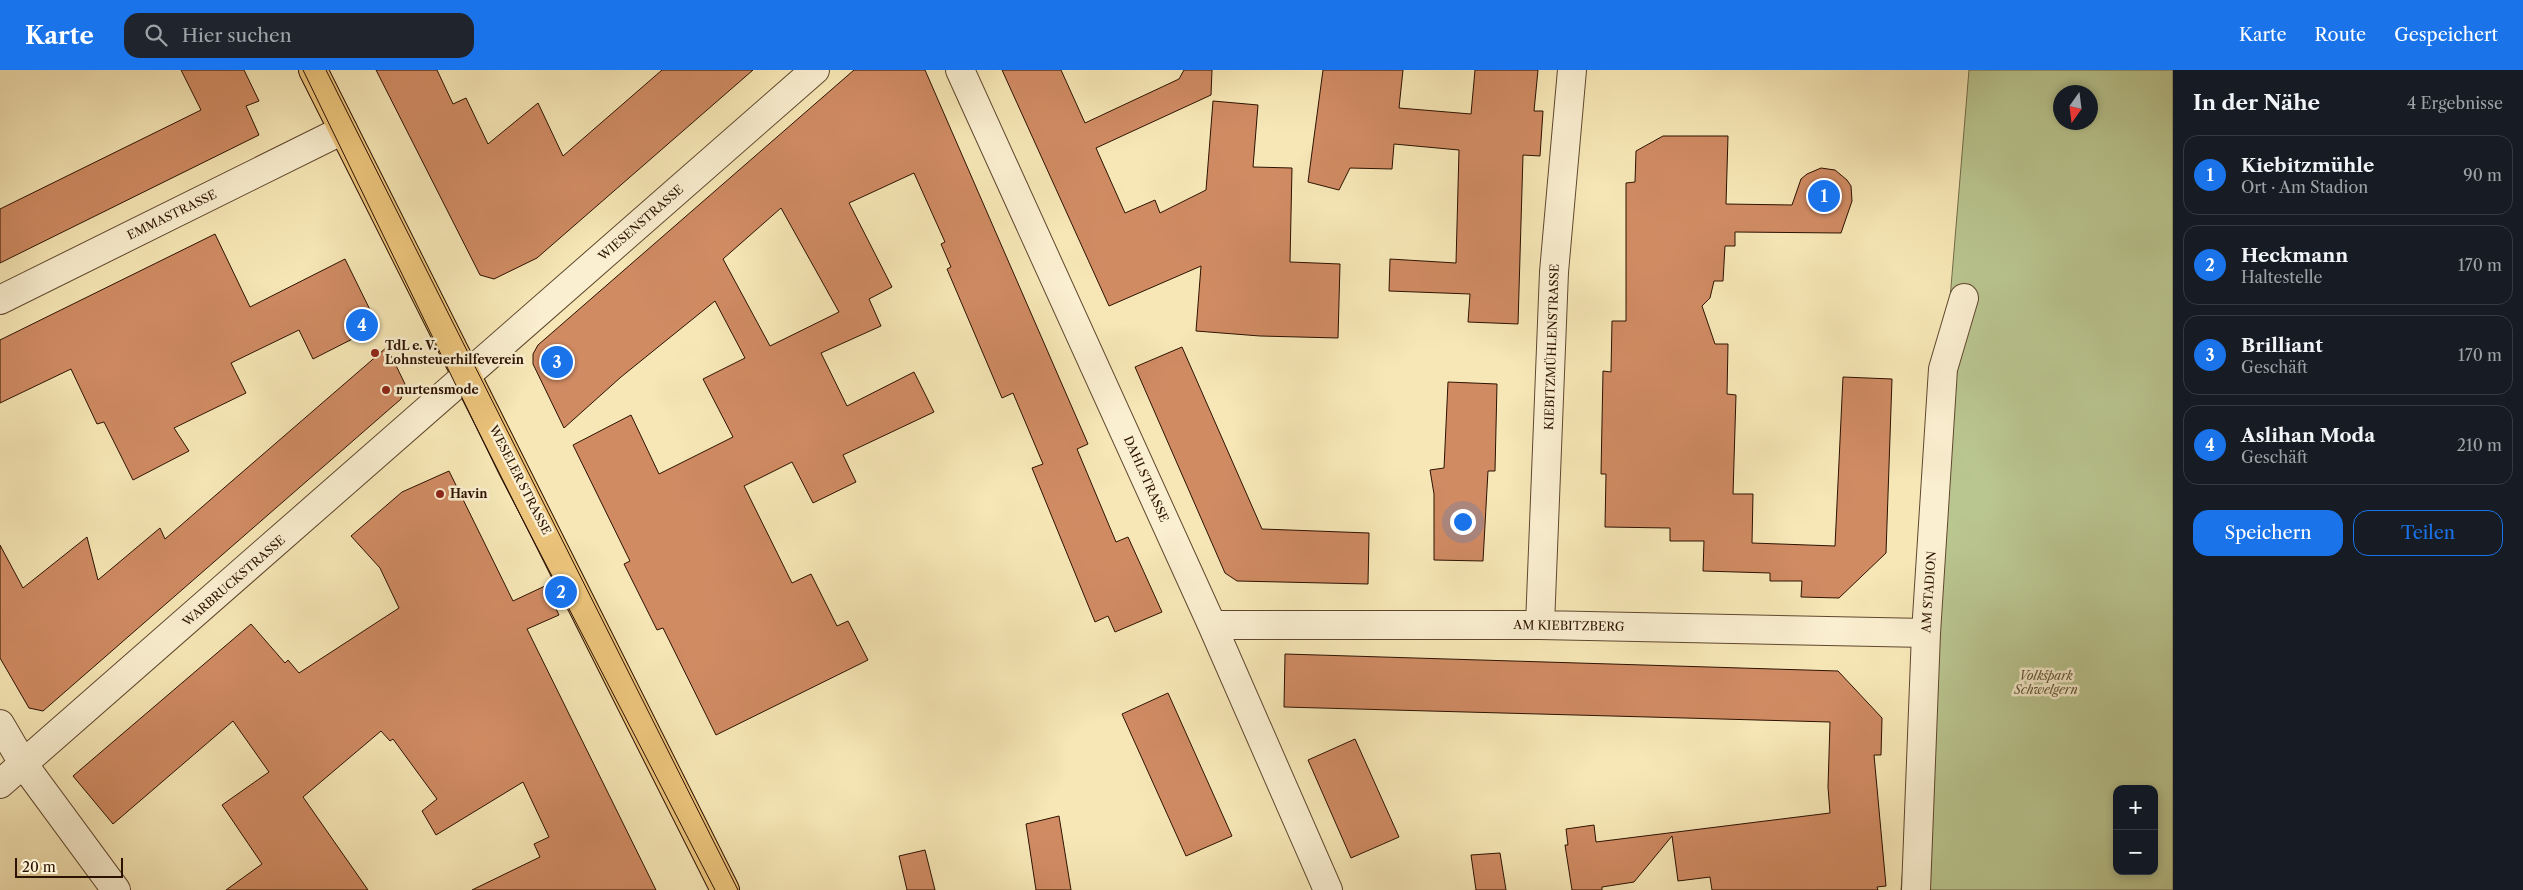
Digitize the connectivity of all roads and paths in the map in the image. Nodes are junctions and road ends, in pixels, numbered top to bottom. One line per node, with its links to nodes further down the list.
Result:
1 (313, 70): 5 (main road, WESELER STRASSE)
2 (815, 70): 8 (street, WIESENSTRASSE)
3 (960, 70): 9 (street, DAHLSTRASSE)
4 (1572, 70): 10 (street, KIEBITZMÜHLENSTRASSE)
5 (343, 130): 7 (street, EMMASTRASSE); 8 (main road, WESELER STRASSE)
6 (1964, 298): 11 (street, AM STADION)
7 (0, 300)
8 (466, 377): 13 (street, WARBRUCKSTRASSE); 16 (main road, WESELER STRASSE)
9 (1212, 625): 10 (street, AM KIEBITZBERG); 17 (street, DAHLSTRASSE)
10 (1540, 625): 11 (street, AM KIEBITZBERG)
11 (1926, 633): 18 (street, AM STADION)
12 (0, 724): 13 (street)
13 (24, 765): 14 (street, WARBRUCKSTRASSE); 15 (street)
14 (0, 784)
15 (116, 890)
16 (724, 890)
17 (1328, 890)
18 (1916, 890)

